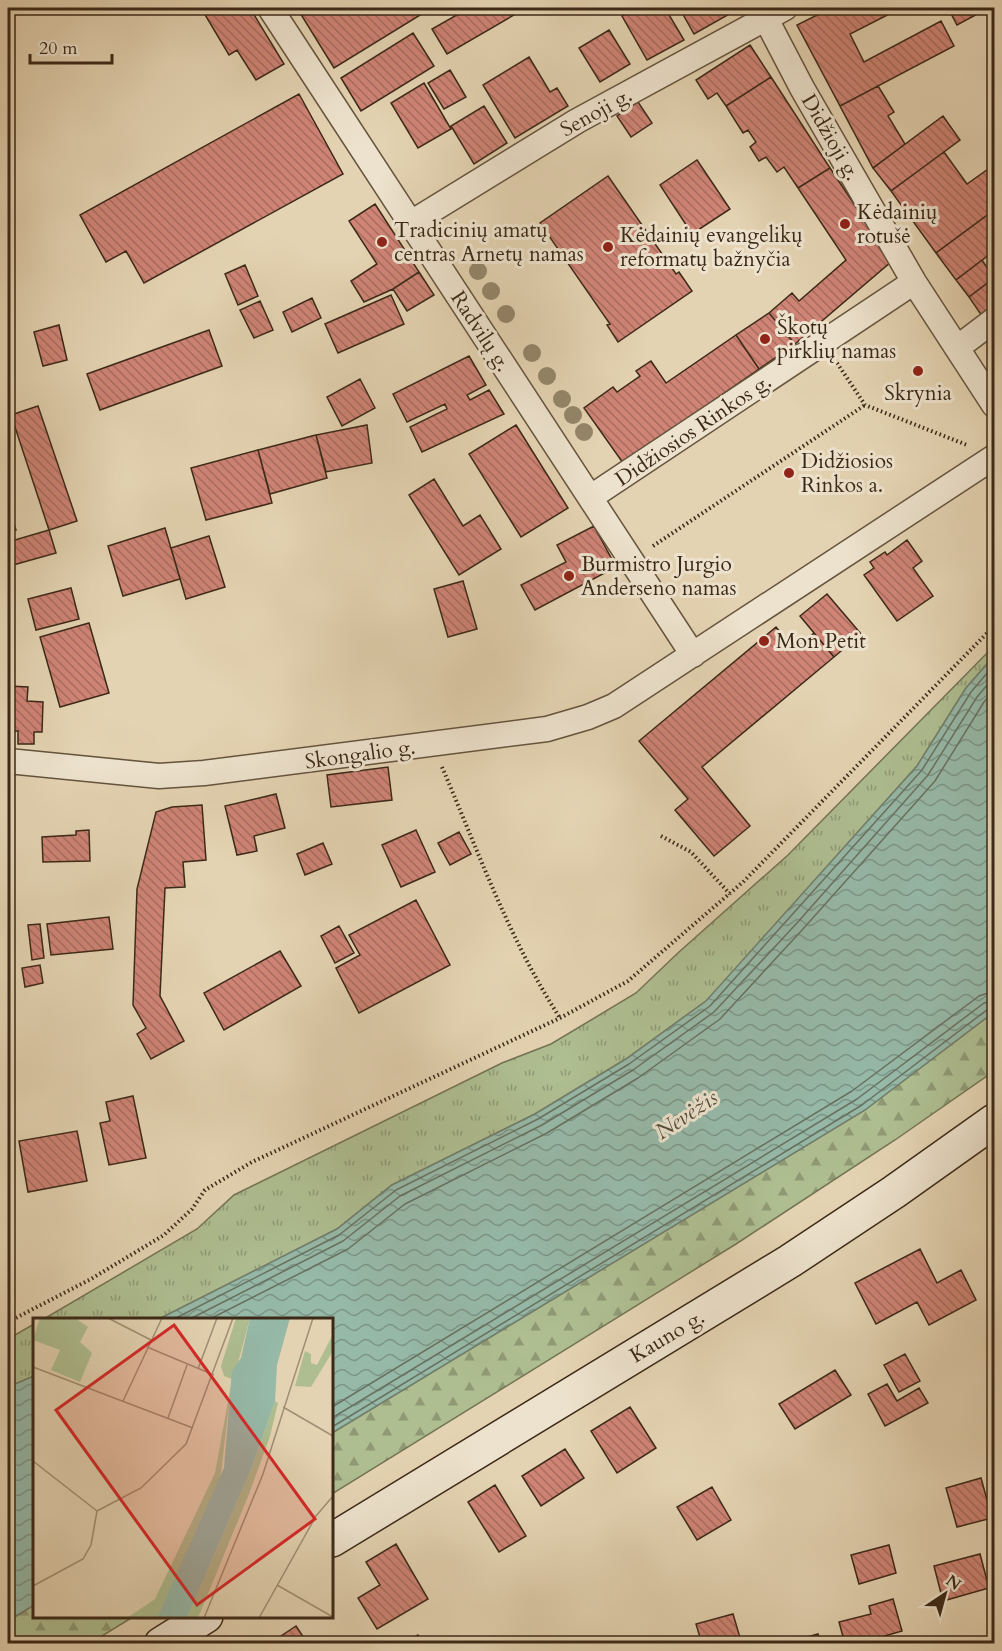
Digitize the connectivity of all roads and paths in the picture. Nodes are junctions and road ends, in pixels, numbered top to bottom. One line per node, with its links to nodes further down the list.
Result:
1 (270, 8): 3 (street, Radvilų g.)
2 (776, 13): 3 (street, Senoji g.); 4 (street, Didžioji g.)
3 (411, 223): 11 (street, Radvilų g.)
4 (914, 282): 6 (street, Didžiosios Rinkos g.); 7 (street, Didžioji g.)
5 (994, 320): 7 (street)
6 (824, 342): 8 (path); 11 (street, Didžiosios Rinkos g.)
7 (957, 348): 9 (street, Didžioji g.)
8 (865, 405): 10 (path); 12 (path)
9 (994, 405)
10 (985, 452): 14 (street)
11 (591, 497): 12 (street, Radvilų g.)
12 (632, 560): 14 (street, Radvilų g.)
13 (994, 626): 18 (path)
14 (693, 655): 15 (street, Skongalio g.)
15 (432, 744): 16 (street, Skongalio g.); 19 (path)
16 (8, 761)
17 (661, 836): 18 (path)
18 (730, 894): 19 (path)
19 (560, 1018): 21 (path)
20 (994, 1121): 22 (main road, Kauno g.)
21 (8, 1322)
22 (333, 1539)
23 (204, 1618): 24 (main road)
24 (161, 1644)

